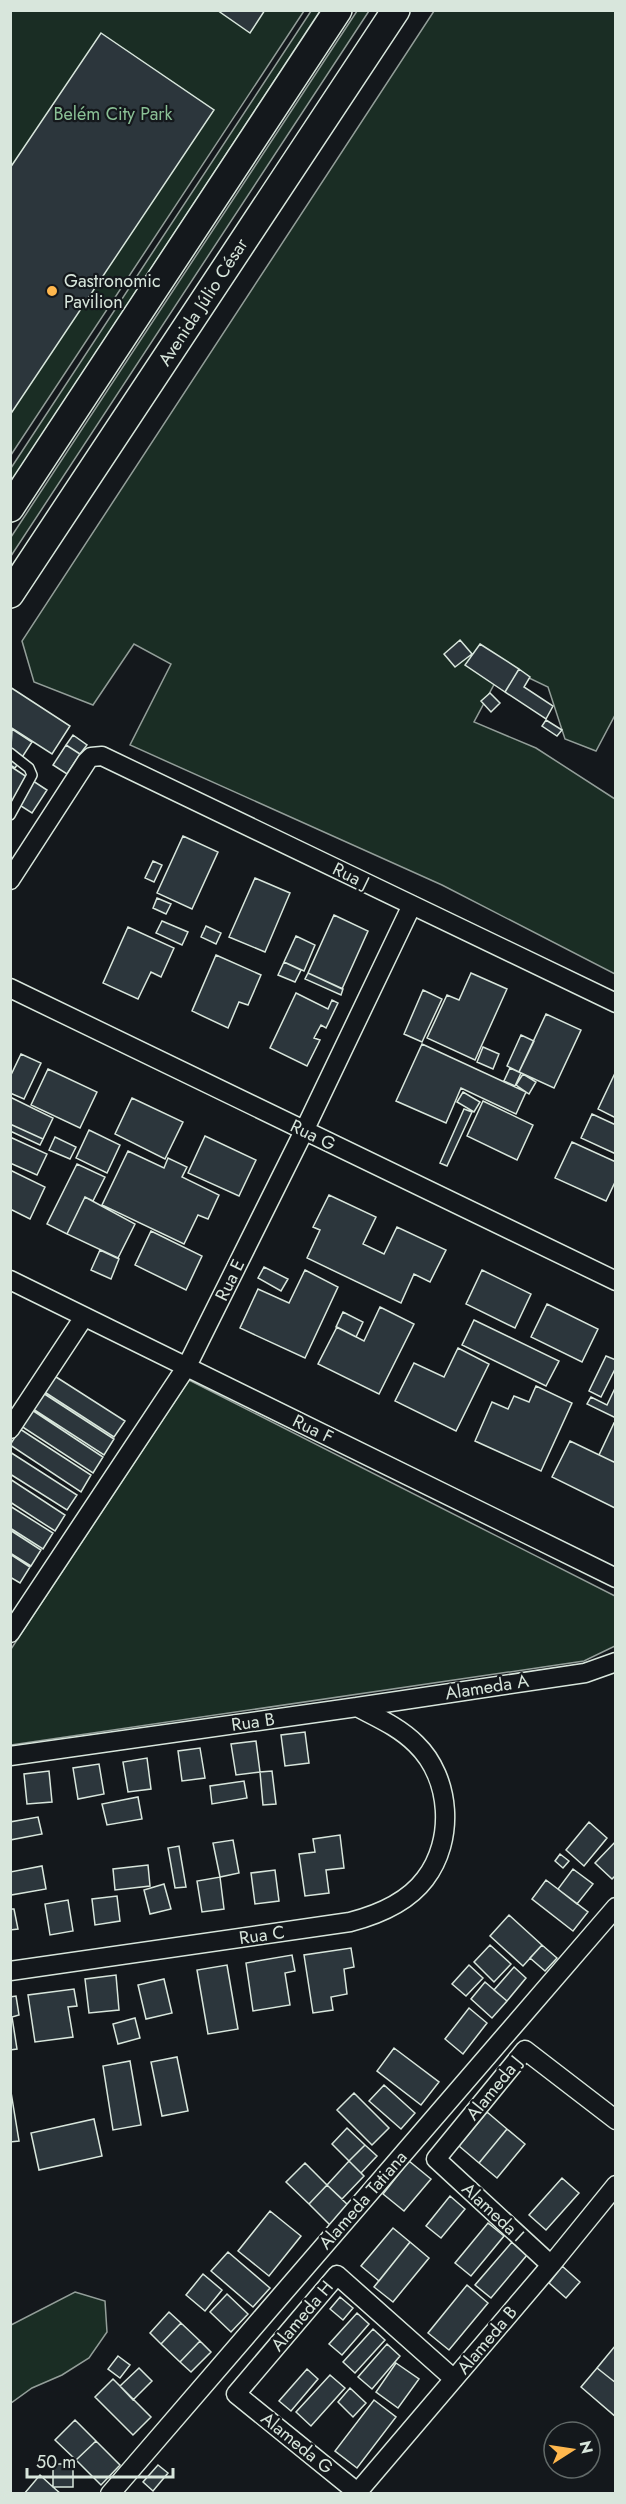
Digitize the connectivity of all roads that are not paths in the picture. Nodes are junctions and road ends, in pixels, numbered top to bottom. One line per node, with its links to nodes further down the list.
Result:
1 (338, 10): 3 (main road)
2 (396, 10): 4 (main road, Avenida Júlio César)
3 (10, 508)
4 (10, 594)
5 (10, 753): 6 (lane)
6 (10, 815)
7 (10, 880): 8 (street, Rua J)
8 (412, 905): 10 (street, Rua J); 11 (street, Rua E)
9 (10, 988): 11 (street, Rua G)
10 (615, 1003)
11 (304, 1131): 13 (street, Rua G); 15 (street, Rua E)
12 (10, 1280): 14 (street, Rua F)
13 (615, 1281)
14 (84, 1317): 15 (street, Rua F); 16 (street)
15 (187, 1366): 17 (street, Rua F); 18 (street, Rua E)
16 (10, 1429)
17 (615, 1578)
18 (10, 1633)
19 (615, 1662): 20 (street, Alameda A)
20 (357, 1707): 21 (street, Rua B); 23 (street, Rua C)
21 (10, 1755)
22 (615, 1907): 30 (street, Alameda Tatiana)
23 (10, 1971)
24 (615, 2120): 25 (street, Alameda J)
25 (436, 2159): 27 (street, Alameda I)
26 (615, 2185): 27 (street, Alameda B)
27 (551, 2265): 28 (street, Alameda B)
28 (454, 2379): 29 (street, Alameda H); 31 (street, Alameda B)
29 (236, 2394): 31 (street, Alameda G)
30 (110, 2493)
31 (357, 2493)

